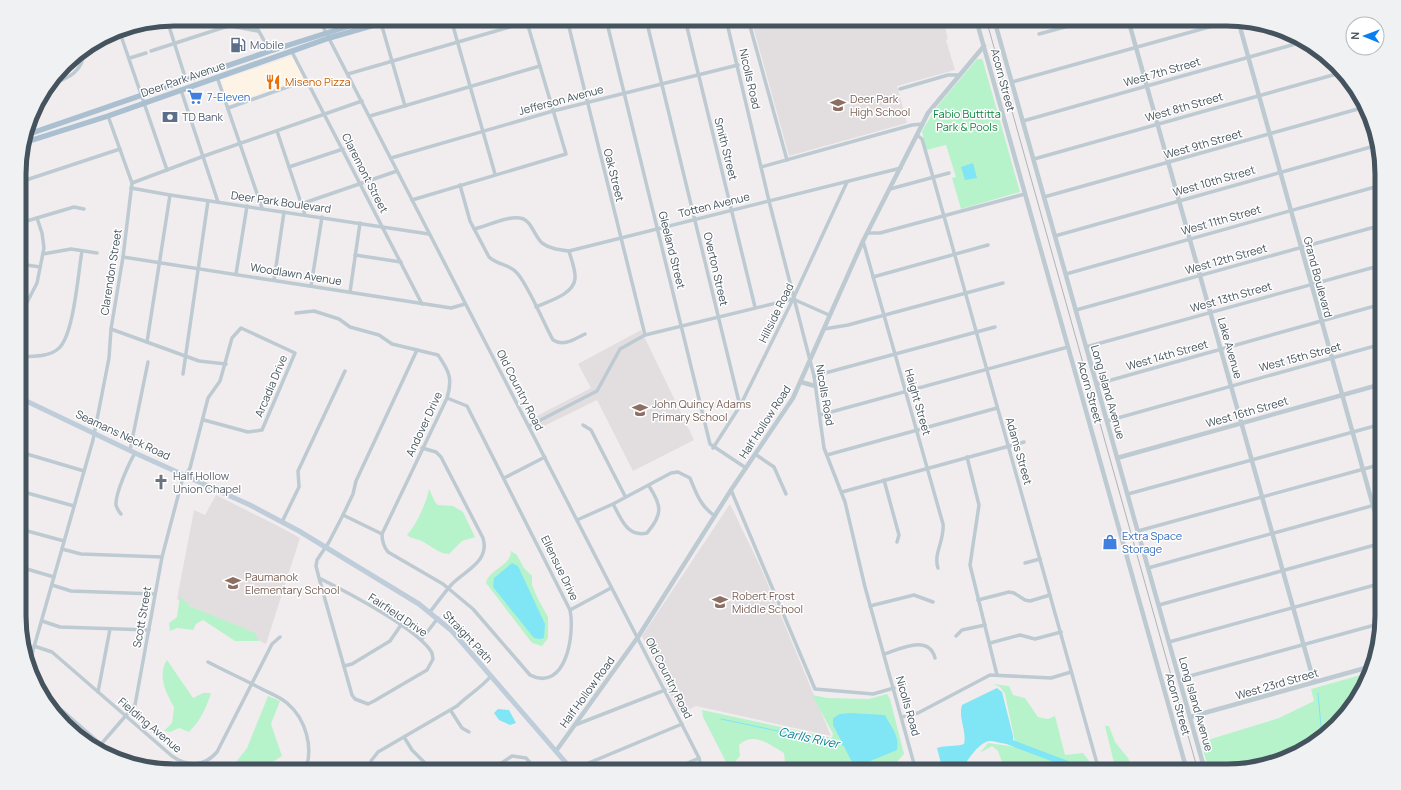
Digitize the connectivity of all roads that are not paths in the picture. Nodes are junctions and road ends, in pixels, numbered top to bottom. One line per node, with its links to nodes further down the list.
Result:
1 (169, 26): 29 (street)
2 (228, 26): 23 (street); 29 (street)
3 (256, 26): 23 (street)
4 (324, 26): 26 (street, Old Country Road)
5 (345, 26): 26 (main road, Deer Park Avenue)
6 (368, 26): 26 (main road, Deer Park Avenue)
7 (383, 26): 39 (street)
8 (453, 26): 27 (street)
9 (510, 26): 27 (street)
10 (528, 26): 41 (street)
11 (569, 26): 60 (street, Oak Street)
12 (608, 26): 56 (street, Gleeland Street)
13 (648, 26): 51 (street, Overton Street)
14 (688, 26): 43 (street, Smith Street)
15 (728, 26): 40 (street, Nicolls Road)
16 (750, 26): 85 (street)
17 (978, 26): 30 (street, Acorn Street)
18 (1068, 26): 24 (street)
19 (1130, 26): 31 (street, Lake Avenue)
20 (1213, 26): 31 (street)
21 (1240, 26): 36 (street, Grand Boulevard)
22 (997, 27): 50 (street, Long Island Avenue)
23 (258, 31): 33 (street)
24 (1039, 34)
25 (122, 35): 38 (street)
26 (328, 35): 33 (main road, Deer Park Avenue); 34 (main road, Deer Park Avenue); 42 (street, Old Country Road)
27 (457, 42): 39 (street); 53 (street)
28 (1297, 43): 36 (street, West 7th Street)
29 (174, 44): 32 (street); 47 (street)
30 (984, 46): 45 (street, Half Hollow Road); 103 (street, Acorn Street)
31 (1136, 48): 50 (street); 52 (street, Lake Avenue)
32 (151, 51)
33 (270, 51): 47 (main road, Deer Park Avenue)
34 (292, 52): 46 (main road, Deer Park Avenue); 48 (street, Claremont Street)
35 (146, 53): 38 (street)
36 (1248, 57): 52 (street, West 7th Street); 58 (street, Grand Boulevard)
37 (83, 58): 49 (street)
38 (130, 58): 57 (street)
39 (391, 62): 42 (street); 62 (street)
40 (738, 65): 43 (street, Jefferson Avenue); 88 (street, Nicolls Road)
41 (540, 66): 53 (street); 65 (street)
42 (348, 74): 59 (street, Old Country Road)
43 (699, 74): 51 (street, Jefferson Avenue); 115 (street, Smith Street)
44 (1336, 74): 58 (street, West 8th Street)
45 (960, 75): 54 (street); 70 (street, Half Hollow Road)
46 (217, 77): 55 (main road, Deer Park Avenue); 63 (street)
47 (186, 80): 57 (main road, Deer Park Avenue)
48 (307, 80): 63 (street); 66 (street, Claremont Street)
49 (59, 82)
50 (1012, 82): 69 (street, Long Island Avenue)
51 (661, 83): 56 (street, Jefferson Avenue); 122 (street, Overton Street)
52 (1147, 86): 69 (street, West 7th Street); 71 (street, Lake Avenue)
53 (470, 87): 62 (street); 72 (street)
54 (900, 89)
55 (181, 90): 61 (main road, Deer Park Avenue); 82 (street)
56 (624, 93): 60 (street, Jefferson Avenue); 128 (street, Gleeland Street)
57 (142, 95): 61 (street); 74 (main road, Deer Park Avenue)
58 (1259, 96): 71 (street, West 8th Street); 75 (street, Grand Boulevard)
59 (362, 101): 66 (street); 68 (street, Old Country Road)
60 (587, 102): 65 (street, Jefferson Avenue); 132 (street, Oak Street)
61 (144, 103): 67 (main road, Deer Park Avenue); 90 (street)
62 (405, 106): 68 (street)
63 (228, 108): 78 (street)
64 (1360, 108): 75 (street, West 9th Street)
65 (553, 110): 72 (street, Jefferson Avenue); 94 (street)
66 (325, 115): 73 (street); 81 (street, Claremont Street)
67 (108, 116): 77 (main road, Deer Park Avenue); 80 (street, Clarendon Street)
68 (370, 116): 83 (street, Old Country Road)
69 (1023, 120): 84 (street, Long Island Avenue)
70 (922, 124): 76 (street, Half Hollow Road); 85 (street)
71 (1158, 124): 84 (street, West 8th Street); 86 (street, Lake Avenue)
72 (482, 130): 83 (street, Jefferson Avenue); 94 (street)
73 (277, 131): 78 (street); 87 (street)
74 (32, 132)
75 (1270, 134): 86 (street, West 9th Street); 92 (street, Grand Boulevard)
76 (917, 135): 89 (street, Half Hollow Road); 95 (street, Adams Street)
77 (30, 141)
78 (240, 144): 82 (street); 113 (street)
79 (1372, 147): 92 (street, West 10th Street)
80 (120, 149): 96 (street); 99 (street, Clarendon Street)
81 (343, 149): 87 (street); 98 (street, Claremont Street)
82 (204, 156): 90 (street); 110 (street)
83 (391, 158): 91 (street, Old Country Road)
84 (1034, 159): 105 (street, Long Island Avenue)
85 (787, 160): 88 (street)
86 (1169, 162): 105 (street, West 9th Street); 107 (street, Lake Avenue)
87 (289, 167): 111 (street)
88 (761, 167): 109 (street, Nicolls Road)
89 (902, 168): 97 (street, Totten Avenue); 102 (street, Half Hollow Road)
90 (167, 170): 99 (street)
91 (397, 171): 98 (street); 106 (street, Old Country Road)
92 (1280, 172): 107 (street, West 10th Street); 116 (street, Grand Boulevard)
93 (949, 173): 95 (street)
94 (495, 174): 100 (street)
95 (933, 177): 102 (street); 119 (street, Adams Street)
96 (26, 180)
97 (847, 182): 109 (street, Totten Avenue); 160 (street, Hillside Road)
98 (360, 183): 111 (street); 125 (street, Claremont Street)
99 (132, 185): 104 (street, Deer Park Boulevard); 143 (street, Clarendon Street)
100 (460, 185): 106 (street); 127 (street)
101 (1375, 187): 116 (street, West 11th Street)
102 (890, 189): 129 (street, Half Hollow Road)
103 (1025, 194): 119 (street); 183 (street, Acorn Street)
104 (170, 195): 108 (street, Deer Park Boulevard); 144 (street)
105 (1044, 197): 131 (street, Long Island Avenue)
106 (412, 200): 130 (street, Old Country Road)
107 (1180, 200): 131 (street, West 10th Street); 133 (street, Lake Avenue)
108 (208, 201): 110 (street, Deer Park Boulevard); 149 (street)
109 (769, 201): 115 (street, Totten Avenue); 160 (street, Nicolls Road)
110 (218, 202): 112 (street, Deer Park Boulevard)
111 (301, 204): 118 (street)
112 (247, 206): 113 (street, Deer Park Boulevard); 150 (street)
113 (262, 208): 117 (street, Deer Park Boulevard)
114 (84, 209): 121 (street)
115 (732, 210): 122 (street, Totten Avenue); 166 (street, Smith Street)
116 (1290, 210): 133 (street, West 11th Street); 136 (street, Grand Boulevard)
117 (284, 212): 118 (street, Deer Park Boulevard); 154 (street)
118 (305, 215): 120 (street, Deer Park Boulevard)
119 (944, 216): 129 (street); 141 (street, Adams Street)
120 (322, 217): 124 (street, Deer Park Boulevard); 157 (street)
121 (37, 218): 123 (street); 140 (street)
122 (694, 219): 128 (street, Totten Avenue); 172 (street, Overton Street)
123 (26, 221)
124 (360, 223): 125 (street, Deer Park Boulevard); 142 (street)
125 (383, 227): 130 (street, Deer Park Boulevard); 145 (street, Claremont Street)
126 (1375, 227): 136 (street, West 12th Street)
127 (474, 229): 138 (street, Totten Avenue); 165 (street)
128 (658, 229): 132 (street, Totten Avenue); 174 (street, Gleeland Street)
129 (867, 233): 134 (street, Half Hollow Road)
130 (428, 234): 163 (street, Old Country Road)
131 (1055, 236): 151 (street, Long Island Avenue)
132 (620, 238): 138 (street, Totten Avenue); 180 (street, Oak Street)
133 (1190, 239): 151 (street, West 11th Street); 152 (street, Lake Avenue)
134 (863, 241): 153 (street, Haight Street); 170 (street, Half Hollow Road)
135 (988, 245): 141 (street)
136 (1301, 247): 152 (street, West 12th Street); 156 (street, Grand Boulevard)
137 (82, 251): 139 (street); 140 (street); 188 (street)
138 (569, 251): 165 (street)
139 (97, 253)
140 (43, 254): 147 (street)
141 (954, 254): 153 (street); 159 (street, Adams Street)
142 (355, 255): 145 (street); 158 (street)
143 (123, 257): 144 (street, Woodlawn Avenue); 176 (street, Clarendon Street)
144 (160, 262): 149 (street, Woodlawn Avenue); 181 (street)
145 (401, 262): 162 (street, Claremont Street)
146 (26, 265): 147 (street)
147 (40, 267): 161 (street)
148 (1375, 267): 156 (street, West 13th Street)
149 (198, 269): 150 (street, Woodlawn Avenue); 189 (street)
150 (236, 274): 154 (street, Woodlawn Avenue)
151 (1066, 274): 167 (street, Long Island Avenue)
152 (1200, 275): 167 (street, West 12th Street); 168 (street, Lake Avenue)
153 (873, 277): 171 (street, Haight Street)
154 (274, 280): 157 (street, Woodlawn Avenue)
155 (1003, 283): 159 (street)
156 (1311, 284): 168 (street, West 13th Street); 173 (street, Grand Boulevard)
157 (311, 286): 158 (street, Woodlawn Avenue)
158 (350, 292): 162 (street, Woodlawn Avenue)
159 (965, 293): 171 (street); 178 (street, Adams Street)
160 (793, 299): 166 (street); 170 (street); 191 (street, Nicolls Road); 207 (street, Hillside Road)
161 (26, 301)
162 (422, 304): 163 (street, Woodlawn Avenue)
163 (465, 304): 214 (street, Old Country Road)
164 (1375, 306): 173 (street, West 14th Street)
165 (536, 307): 179 (street)
166 (755, 307): 172 (street)
167 (1076, 310): 184 (street, Long Island Avenue)
168 (1210, 312): 184 (street, West 13th Street); 185 (street, Lake Avenue)
169 (296, 313): 186 (street, Andover Drive)
170 (829, 315): 177 (street, Half Hollow Road)
171 (884, 315): 177 (street); 187 (street, Haight Street)
172 (718, 316): 174 (street); 207 (street, Overton Street)
173 (1321, 321): 185 (street, West 14th Street); 190 (street, Grand Boulevard)
174 (681, 325): 180 (street); 222 (street, Gleeland Street)
175 (995, 327): 178 (street)
176 (111, 329): 181 (street); 218 (street, Clarendon Street)
177 (824, 330): 191 (street, Half Hollow Road)
178 (976, 331): 187 (street); 194 (street, Adams Street)
179 (585, 334)
180 (644, 335): 214 (street)
181 (147, 342): 189 (street)
182 (1375, 346): 190 (street, West 15th Street)
183 (1068, 347): 194 (street); 344 (street, Acorn Street)
184 (1086, 347): 199 (street, Long Island Avenue)
185 (1220, 349): 199 (street, West 14th Street); 201 (street, Lake Avenue)
186 (416, 350): 205 (street, Andover Drive); 252 (street, Fairfield Drive)
187 (895, 353): 197 (street); 203 (street, Haight Street)
188 (26, 356)
189 (186, 356): 193 (street); 196 (street)
190 (1332, 358): 201 (street, West 15th Street); 204 (street, Grand Boulevard)
191 (810, 361): 197 (street, Nicolls Road); 198 (street, Half Hollow Road)
192 (148, 362): 223 (street)
193 (226, 364): 210 (street, Arcadia Drive); 210 (street, Arcadia Drive)
194 (986, 370): 203 (street); 208 (street, Adams Street)
195 (345, 371): 255 (street)
196 (182, 374)
197 (814, 376): 200 (street, Nicolls Road)
198 (801, 382): 200 (street); 225 (street, Half Hollow Road)
199 (1097, 384): 211 (street, Long Island Avenue)
200 (815, 386): 209 (street, Nicolls Road)
201 (1232, 386): 211 (street, West 15th Street); 212 (street, Lake Avenue)
202 (1375, 386): 204 (street, West 16th Street)
203 (905, 391): 209 (street); 216 (street, Haight Street)
204 (1342, 395): 212 (street, West 16th Street); 217 (street, Grand Boulevard)
205 (447, 398): 221 (street, Andover Drive); 237 (street, Ellensue Drive)
206 (26, 401): 218 (main road, Seamans Neck Road)
207 (740, 406): 222 (street, Hillside Road)
208 (997, 408): 216 (street); 220 (street, Adams Street)
209 (820, 416): 226 (street, Nicolls Road)
210 (204, 420): 236 (street, Arcadia Drive)
211 (1107, 421): 229 (street, Long Island Avenue)
212 (1242, 423): 229 (street, West 16th Street); 230 (street, Lake Avenue)
213 (583, 425): 245 (street)
214 (529, 426): 227 (street, Old Country Road)
215 (1375, 426): 217 (street)
216 (916, 430): 226 (street); 233 (street, Haight Street)
217 (1352, 432): 230 (street); 234 (street, Grand Boulevard)
218 (94, 433): 223 (main road, Seamans Neck Road); 235 (street, Clarendon Street)
219 (1024, 442): 220 (street)
220 (1008, 446): 228 (street); 266 (street, Adams Street)
221 (422, 448): 258 (street, Andover Drive); 276 (street)
222 (713, 448): 232 (street)
223 (133, 452): 236 (main road, Seamans Neck Road); 251 (street)
224 (26, 454): 235 (street)
225 (755, 454): 232 (street, Half Hollow Road); 243 (street)
226 (827, 455): 241 (street, Nicolls Road)
227 (544, 457): 237 (street); 254 (street, Old Country Road)
228 (967, 457): 233 (street); 280 (street)
229 (1117, 458): 244 (street, Long Island Avenue)
230 (1252, 460): 244 (street); 246 (street, Lake Avenue)
231 (1375, 466): 234 (street)
232 (746, 468): 240 (street, Half Hollow Road)
233 (927, 469): 238 (street); 268 (street, Haight Street)
234 (1363, 469): 246 (street); 249 (street, Grand Boulevard)
235 (84, 471): 248 (street, Clarendon Street)
236 (185, 475): 255 (main road, Seamans Neck Road); 265 (street, Scott Street)
237 (504, 478): 285 (street, Ellensue Drive)
238 (884, 480): 241 (street); 261 (street)
239 (649, 486): 245 (street); 247 (street); 253 (street)
240 (731, 490): 253 (street, Half Hollow Road); 316 (street)
241 (842, 492): 283 (street, Nicolls Road)
242 (26, 493): 248 (street)
243 (786, 494)
244 (1128, 494): 257 (street, Long Island Avenue)
245 (626, 496): 247 (street)
246 (1262, 497): 257 (street); 259 (street, Lake Avenue)
247 (613, 504): 254 (street)
248 (74, 506): 260 (street, Clarendon Street)
249 (1373, 506): 250 (street, Grand Boulevard); 259 (street)
250 (1375, 513)
251 (121, 514)
252 (343, 515): 258 (street); 263 (street, Fairfield Drive)
253 (715, 516): 297 (street, Half Hollow Road)
254 (577, 520): 277 (street, Old Country Road)
255 (282, 522): 263 (main road, Straight Path)
256 (26, 531): 260 (street)
257 (1138, 531): 269 (street, Long Island Avenue)
258 (382, 534): 276 (street)
259 (1272, 534): 269 (street); 271 (street, Lake Avenue)
260 (64, 541): 264 (street, Clarendon Street)
261 (897, 542)
262 (1375, 545): 271 (street)
263 (326, 547): 273 (street, Fairfield Drive); 286 (main road, Straight Path)
264 (62, 549): 265 (street); 272 (street, Clarendon Street)
265 (162, 558): 278 (street, Scott Street)
266 (1040, 559): 267 (street); 279 (street, Adams Street)
267 (1025, 563)
268 (938, 568)
269 (1148, 568): 282 (street, Long Island Avenue)
270 (26, 570): 272 (street)
271 (1283, 571): 282 (street); 284 (street, Lake Avenue)
272 (54, 577): 274 (street, Clarendon Street)
273 (319, 578): 289 (street, Fairfield Drive); 308 (street, Fairfield Drive)
274 (52, 585): 278 (street); 288 (street, Clarendon Street)
275 (1375, 585): 284 (street)
276 (449, 588): 285 (street, Ellensue Drive); 286 (street)
277 (611, 588): 285 (street); 297 (street, Old Country Road)
278 (156, 594): 293 (street, Scott Street)
279 (1050, 595): 280 (street); 294 (street, Adams Street)
280 (978, 600): 290 (street)
281 (933, 602): 283 (street)
282 (1159, 605): 299 (street, Long Island Avenue)
283 (870, 606): 304 (street, Nicolls Road)
284 (1293, 607): 299 (street); 301 (street, Lake Avenue)
285 (570, 610)
286 (430, 612): 287 (main road, Straight Path)
287 (438, 618): 298 (street); 312 (main road, Straight Path)
288 (42, 621): 292 (street); 303 (street, Clarendon Street)
289 (401, 625): 298 (street, Fairfield Drive); 308 (street)
290 (985, 625): 295 (street); 300 (street)
291 (1375, 625): 301 (street)
292 (110, 629): 293 (street); 318 (street)
293 (149, 630): 321 (street, Scott Street)
294 (1061, 632): 300 (street); 310 (street, Adams Street)
295 (956, 636)
296 (280, 637): 315 (street, Fielding Avenue)
297 (638, 637): 317 (street, Old Country Road); 325 (street, Half Hollow Road)
298 (421, 640): 308 (street, Fairfield Drive)
299 (1169, 642): 313 (street, Long Island Avenue)
300 (990, 643): 311 (street)
301 (1303, 645): 313 (street); 314 (street, Lake Avenue)
302 (29, 647): 303 (street, Fielding Avenue)
303 (34, 647): 305 (street, Clarendon Street); 318 (street, Fielding Avenue)
304 (884, 654): 306 (street); 316 (street, Nicolls Road)
305 (31, 656)
306 (935, 658)
307 (208, 662): 315 (street)
308 (344, 666)
309 (1365, 669): 314 (street, West 23rd Street)
310 (1071, 672): 311 (street); 343 (street, Adams Street)
311 (997, 675): 322 (street)
312 (491, 676): 320 (street); 330 (main road, Straight Path)
313 (1180, 679): 323 (street, Long Island Avenue)
314 (1314, 682): 323 (street, West 23rd Street)
315 (252, 684): 332 (street, Fielding Avenue); 333 (street)
316 (894, 688): 322 (street, Nicolls Road)
317 (665, 690): 324 (street, Old Country Road); 325 (street)
318 (98, 692): 321 (street, Fielding Avenue)
319 (56, 705): 328 (street)
320 (451, 711): 326 (street); 327 (street)
321 (126, 716): 328 (street, Scott Street); 332 (street, Fielding Avenue)
322 (902, 717): 342 (street, Nicolls Road)
323 (1190, 717): 345 (street, Long Island Avenue)
324 (682, 724): 331 (street, Old Country Road); 339 (street)
325 (575, 725): 330 (street, Half Hollow Road)
326 (469, 732)
327 (404, 737): 334 (street); 335 (street)
328 (102, 744): 329 (street)
329 (106, 748)
330 (556, 750): 338 (main road, Straight Path)
331 (699, 758): 340 (street); 341 (street, Old Country Road)
332 (186, 764)
333 (307, 764)
334 (372, 764)
335 (426, 764)
336 (499, 764): 337 (street)
337 (531, 764)
338 (567, 764)
339 (586, 764)
340 (686, 764)
341 (700, 764)
342 (914, 764)
343 (1097, 764)
344 (1185, 764)
345 (1203, 764)

